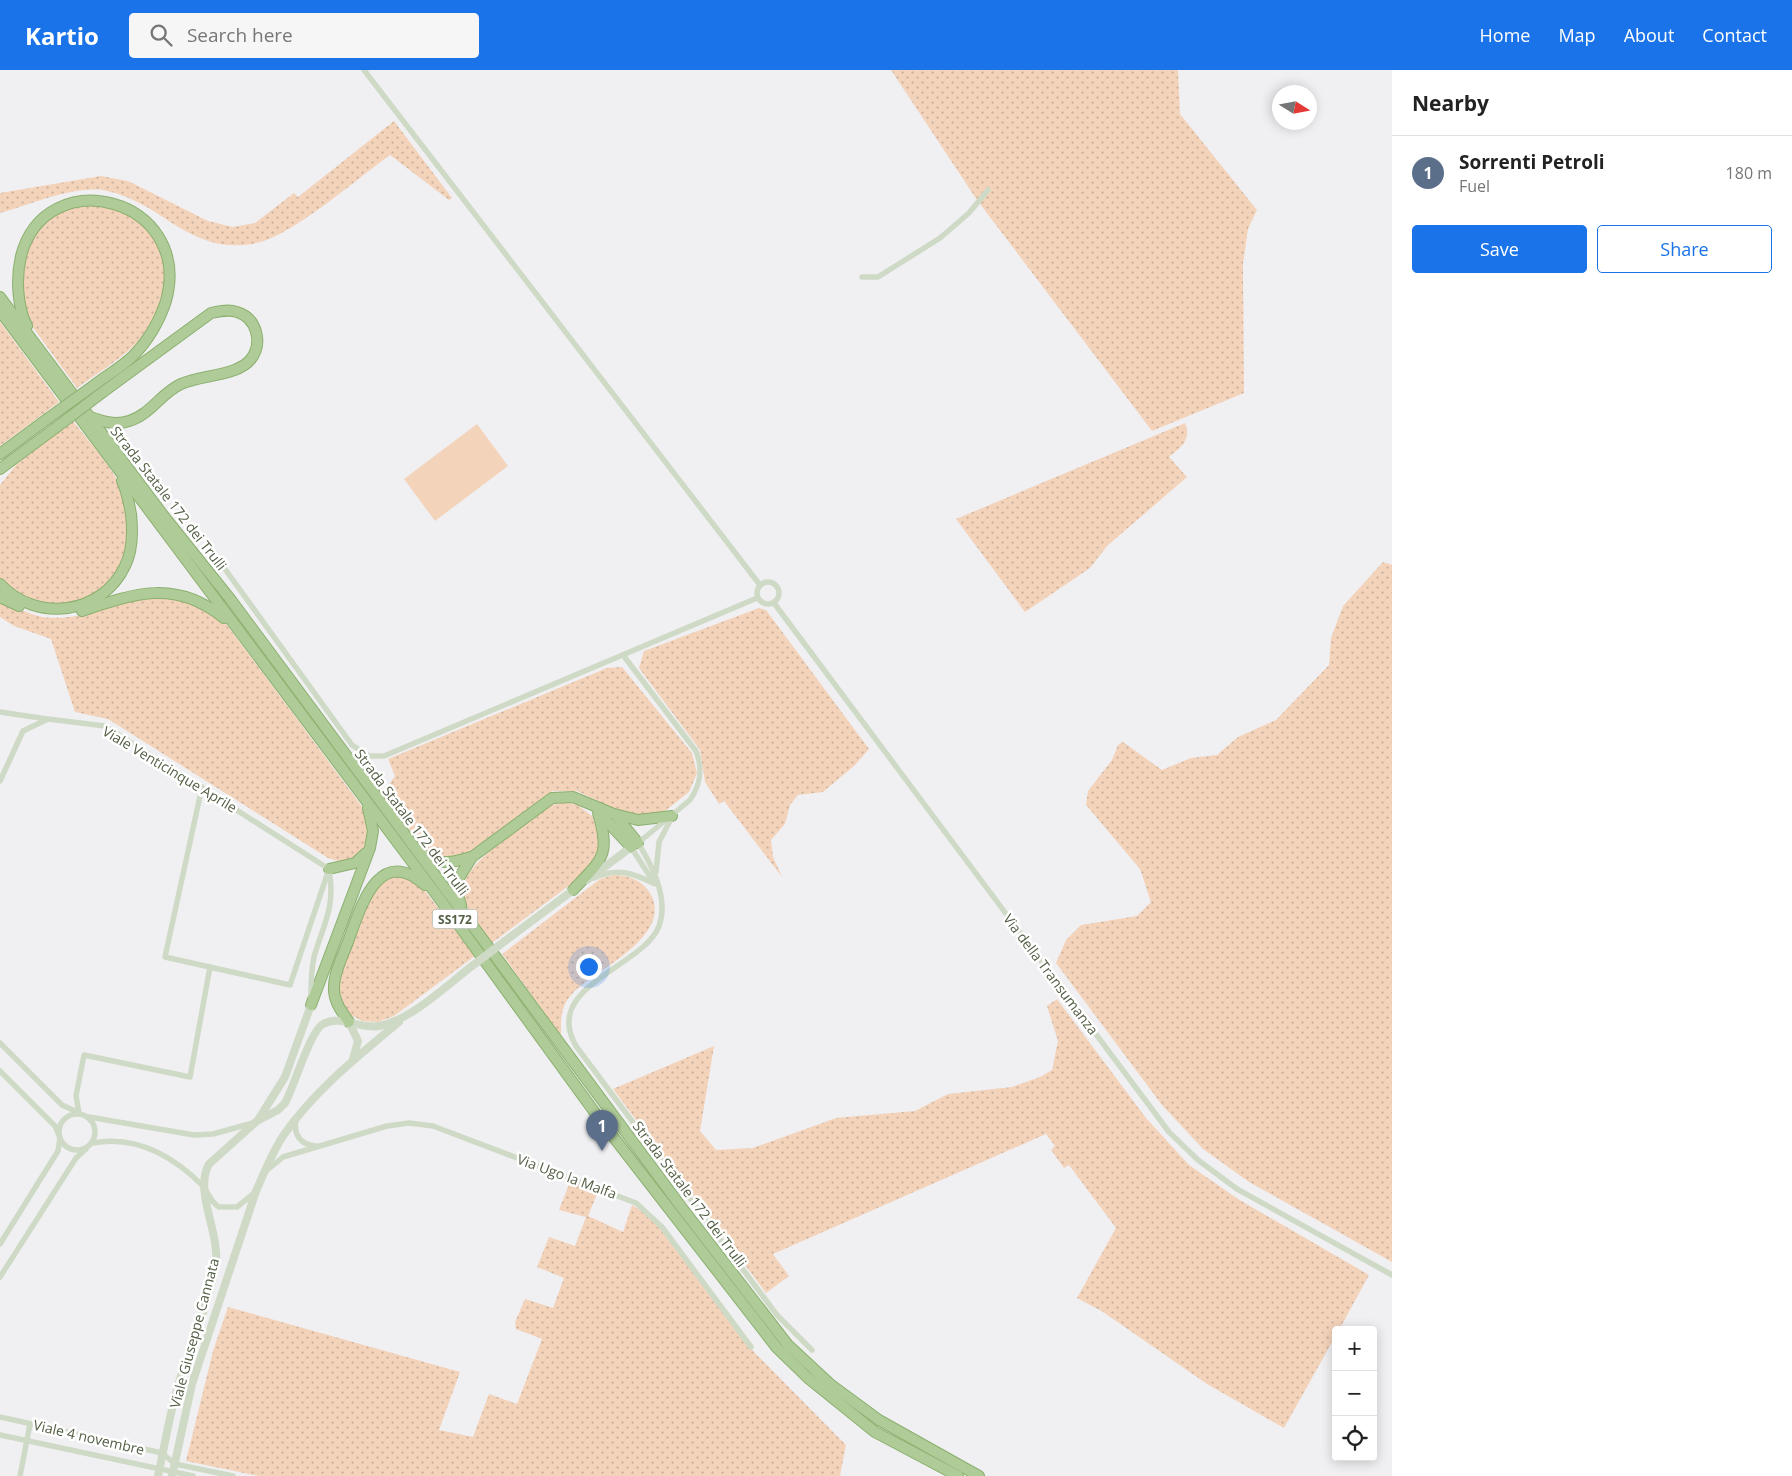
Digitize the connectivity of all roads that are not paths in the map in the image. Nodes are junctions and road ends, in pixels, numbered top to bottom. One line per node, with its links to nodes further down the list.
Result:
1 (364, 70): 15 (street)
2 (988, 190): 3 (street)
3 (862, 277)
4 (0, 297): 6 (highway, Strada Statale 172 dei Trulli / SS172)
5 (0, 312): 10 (highway, Strada Statale 172 dei Trulli / SS172)
6 (41, 351): 7 (highway, Strada Statale 172 dei Trulli / SS172); 9 (highway, bridge)
7 (87, 415): 8 (highway, bridge); 32 (highway, Strada Statale 172 dei Trulli / SS172)
8 (34, 444): 11 (highway); 12 (highway)
9 (0, 454)
10 (111, 460): 14 (highway); 19 (highway, Strada Statale 172 dei Trulli / SS172)
11 (0, 469)
12 (0, 478)
13 (212, 551): 20 (street)
14 (0, 584)
15 (760, 585): 17 (street); 18 (street)
16 (0, 597): 19 (highway)
17 (757, 598): 18 (street); 20 (street)
18 (774, 603): 61 (street, Via della Transumanza)
19 (236, 628): 27 (highway, Strada Statale 172 dei Trulli / SS172)
20 (623, 655): 31 (street)
21 (0, 712): 22 (street, Viale Venticinque Aprile)
22 (48, 719): 24 (street); 26 (street, Viale Venticinque Aprile)
23 (0, 763): 24 (street)
24 (3, 772): 25 (street)
25 (0, 781)
26 (202, 787): 36 (street, Viale Venticinque Aprile); 42 (street)
27 (364, 798): 34 (highway); 40 (highway, Strada Statale 172 dei Trulli / SS172)
28 (590, 804): 29 (highway); 30 (highway); 35 (highway)
29 (598, 813): 33 (highway); 39 (highway)
30 (614, 814): 31 (highway); 33 (highway)
31 (672, 816): 33 (street); 38 (street)
32 (411, 845): 35 (highway); 41 (highway, Strada Statale 172 dei Trulli / SS172)
33 (635, 845): 37 (street); 38 (street)
34 (370, 848): 36 (highway); 43 (highway)
35 (472, 857): 41 (highway)
36 (329, 869): 42 (street); 43 (street)
37 (583, 882): 38 (street); 39 (street)
38 (657, 884): 66 (street)
39 (573, 890): 44 (street, bridge)
40 (439, 898): 45 (highway); 77 (highway, Strada Statale 172 dei Trulli / SS172)
41 (466, 917): 78 (highway, Strada Statale 172 dei Trulli / SS172)
42 (210, 967): 49 (street)
43 (311, 1005): 52 (street)
44 (408, 1014): 45 (street, Viale Giuseppe Cannata); 47 (street, Viale Giuseppe Cannata)
45 (349, 1022): 47 (street); 52 (street, Viale Giuseppe Cannata)
46 (0, 1043): 49 (street)
47 (347, 1066): 51 (street, Viale Giuseppe Cannata)
48 (0, 1071): 53 (street)
49 (79, 1113): 50 (street); 53 (street)
50 (89, 1117): 52 (street); 54 (street)
51 (297, 1118): 55 (street); 57 (street, Viale Giuseppe Cannata)
52 (257, 1121): 58 (street, Viale Giuseppe Cannata)
53 (60, 1138): 56 (street); 60 (street)
54 (93, 1142): 56 (street); 58 (street)
55 (320, 1146): 57 (street, Via Ugo la Malfa); 65 (street, Via Ugo la Malfa)
56 (86, 1148): 62 (street)
57 (263, 1175): 59 (street, Viale Giuseppe Cannata)
58 (204, 1188): 59 (street); 63 (street, Viale Giuseppe Cannata)
59 (256, 1191): 64 (street, Viale Giuseppe Cannata)
60 (0, 1244)
61 (1392, 1275)
62 (0, 1277)
63 (194, 1336): 64 (street); 71 (street, Viale Giuseppe Cannata)
64 (206, 1340): 72 (street, Viale Giuseppe Cannata)
65 (751, 1347)
66 (812, 1350)
67 (0, 1417): 68 (street, Viale 4 novembre)
68 (30, 1424): 70 (street); 71 (street, Viale 4 novembre)
69 (0, 1436): 70 (street, Viale 4 novembre)
70 (27, 1441): 73 (street, Viale 4 novembre); 74 (street)
71 (162, 1453): 72 (street, Viale 4 novembre); 73 (street, Viale Giuseppe Cannata)
72 (174, 1471): 73 (street, Viale 4 novembre); 75 (street); 76 (street)
73 (159, 1472)
74 (20, 1476)
75 (193, 1476)
76 (233, 1476)
77 (958, 1476)
78 (979, 1476)

